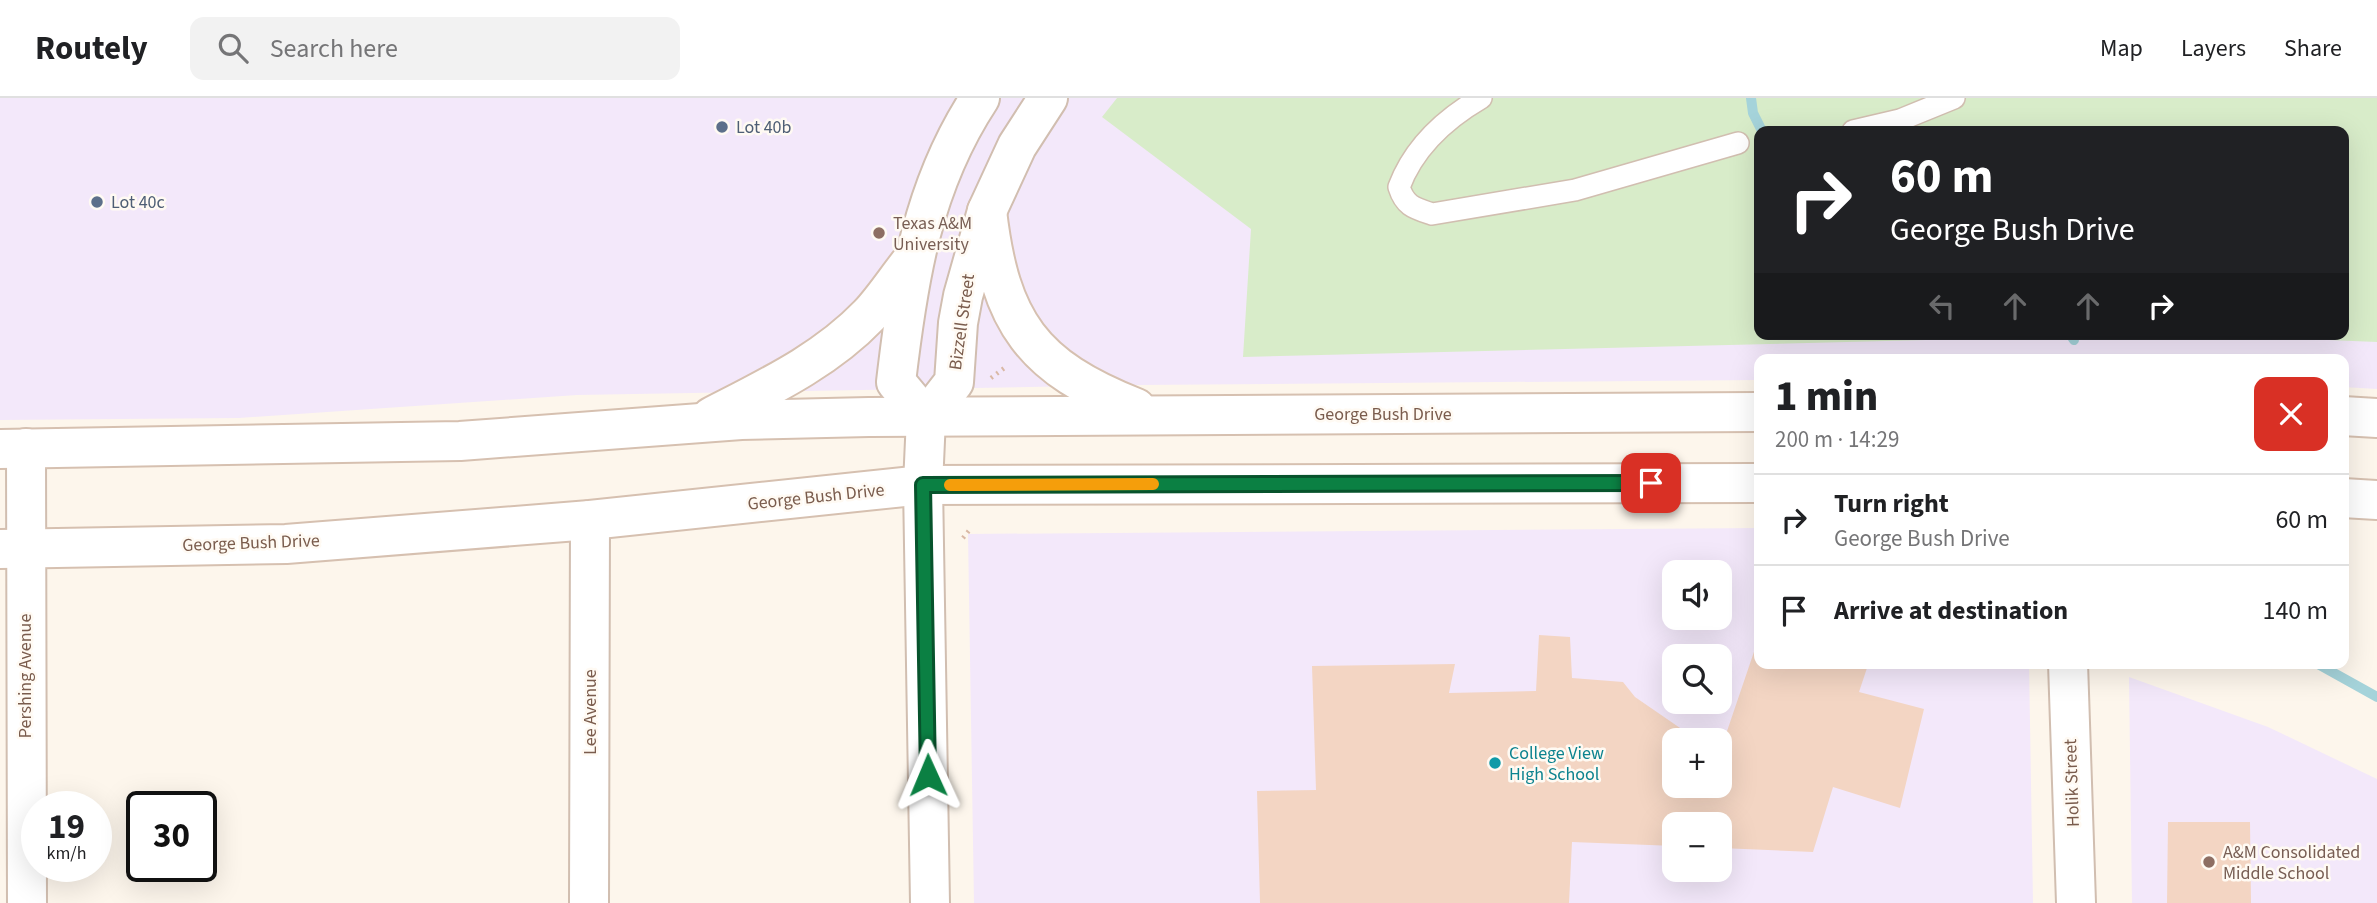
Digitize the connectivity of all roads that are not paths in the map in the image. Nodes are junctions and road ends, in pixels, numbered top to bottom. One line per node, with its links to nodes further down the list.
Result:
1 (980, 98): 8 (main road)
2 (1048, 98): 7 (main road, Bizzell Street)
3 (1481, 98): 6 (lane)
4 (1954, 98): 5 (lane)
5 (1874, 126)
6 (1738, 143)
7 (987, 211): 10 (main road); 12 (main road, Bizzell Street)
8 (913, 259): 12 (main road); 14 (main road)
9 (1754, 412): 10 (main road, George Bush Drive)
10 (1154, 415): 12 (main road, George Bush Drive)
11 (2349, 416): 13 (main road)
12 (926, 418): 14 (main road, George Bush Drive); 17 (main road)
13 (2377, 418)
14 (698, 423): 15 (main road, George Bush Drive)
15 (13, 449): 21 (main road, Pershing Avenue)
16 (1754, 483): 17 (main road, George Bush Drive)
17 (923, 485): 20 (main road, George Bush Drive); 25 (main road)
18 (2349, 498): 19 (main road)
19 (2377, 500)
20 (590, 520): 21 (main road, George Bush Drive); 24 (main road, Lee Avenue)
21 (12, 549): 23 (main road, Pershing Avenue)
22 (2068, 669): 26 (main road, Holik Street)
23 (27, 903)
24 (589, 903)
25 (930, 903)
26 (2076, 903)

